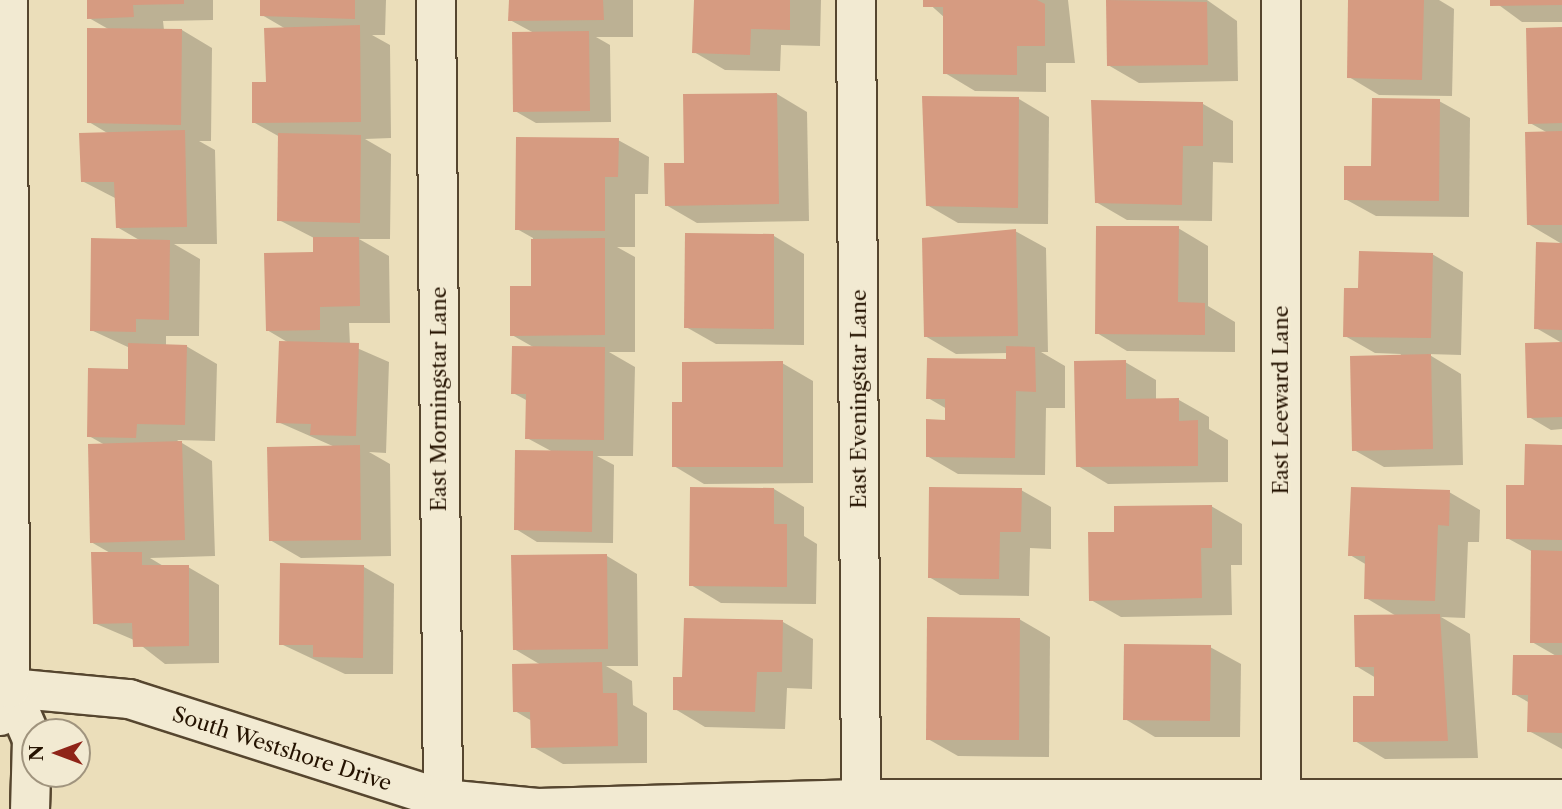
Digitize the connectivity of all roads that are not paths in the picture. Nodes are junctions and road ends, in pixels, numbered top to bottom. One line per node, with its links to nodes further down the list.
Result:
1 (8, 0): 5 (street)
2 (436, 0): 6 (street, East Morningstar Lane)
3 (856, 0): 7 (street, East Eveningstar Lane)
4 (1281, 0): 8 (street, East Leeward Lane)
5 (5, 702): 6 (street, South Westshore Drive); 10 (street)
6 (443, 799): 7 (street, South Westshore Drive)
7 (862, 799): 8 (street, South Westshore Drive)
8 (1281, 799): 9 (street, South Westshore Drive)
9 (1562, 799)
10 (30, 809)

